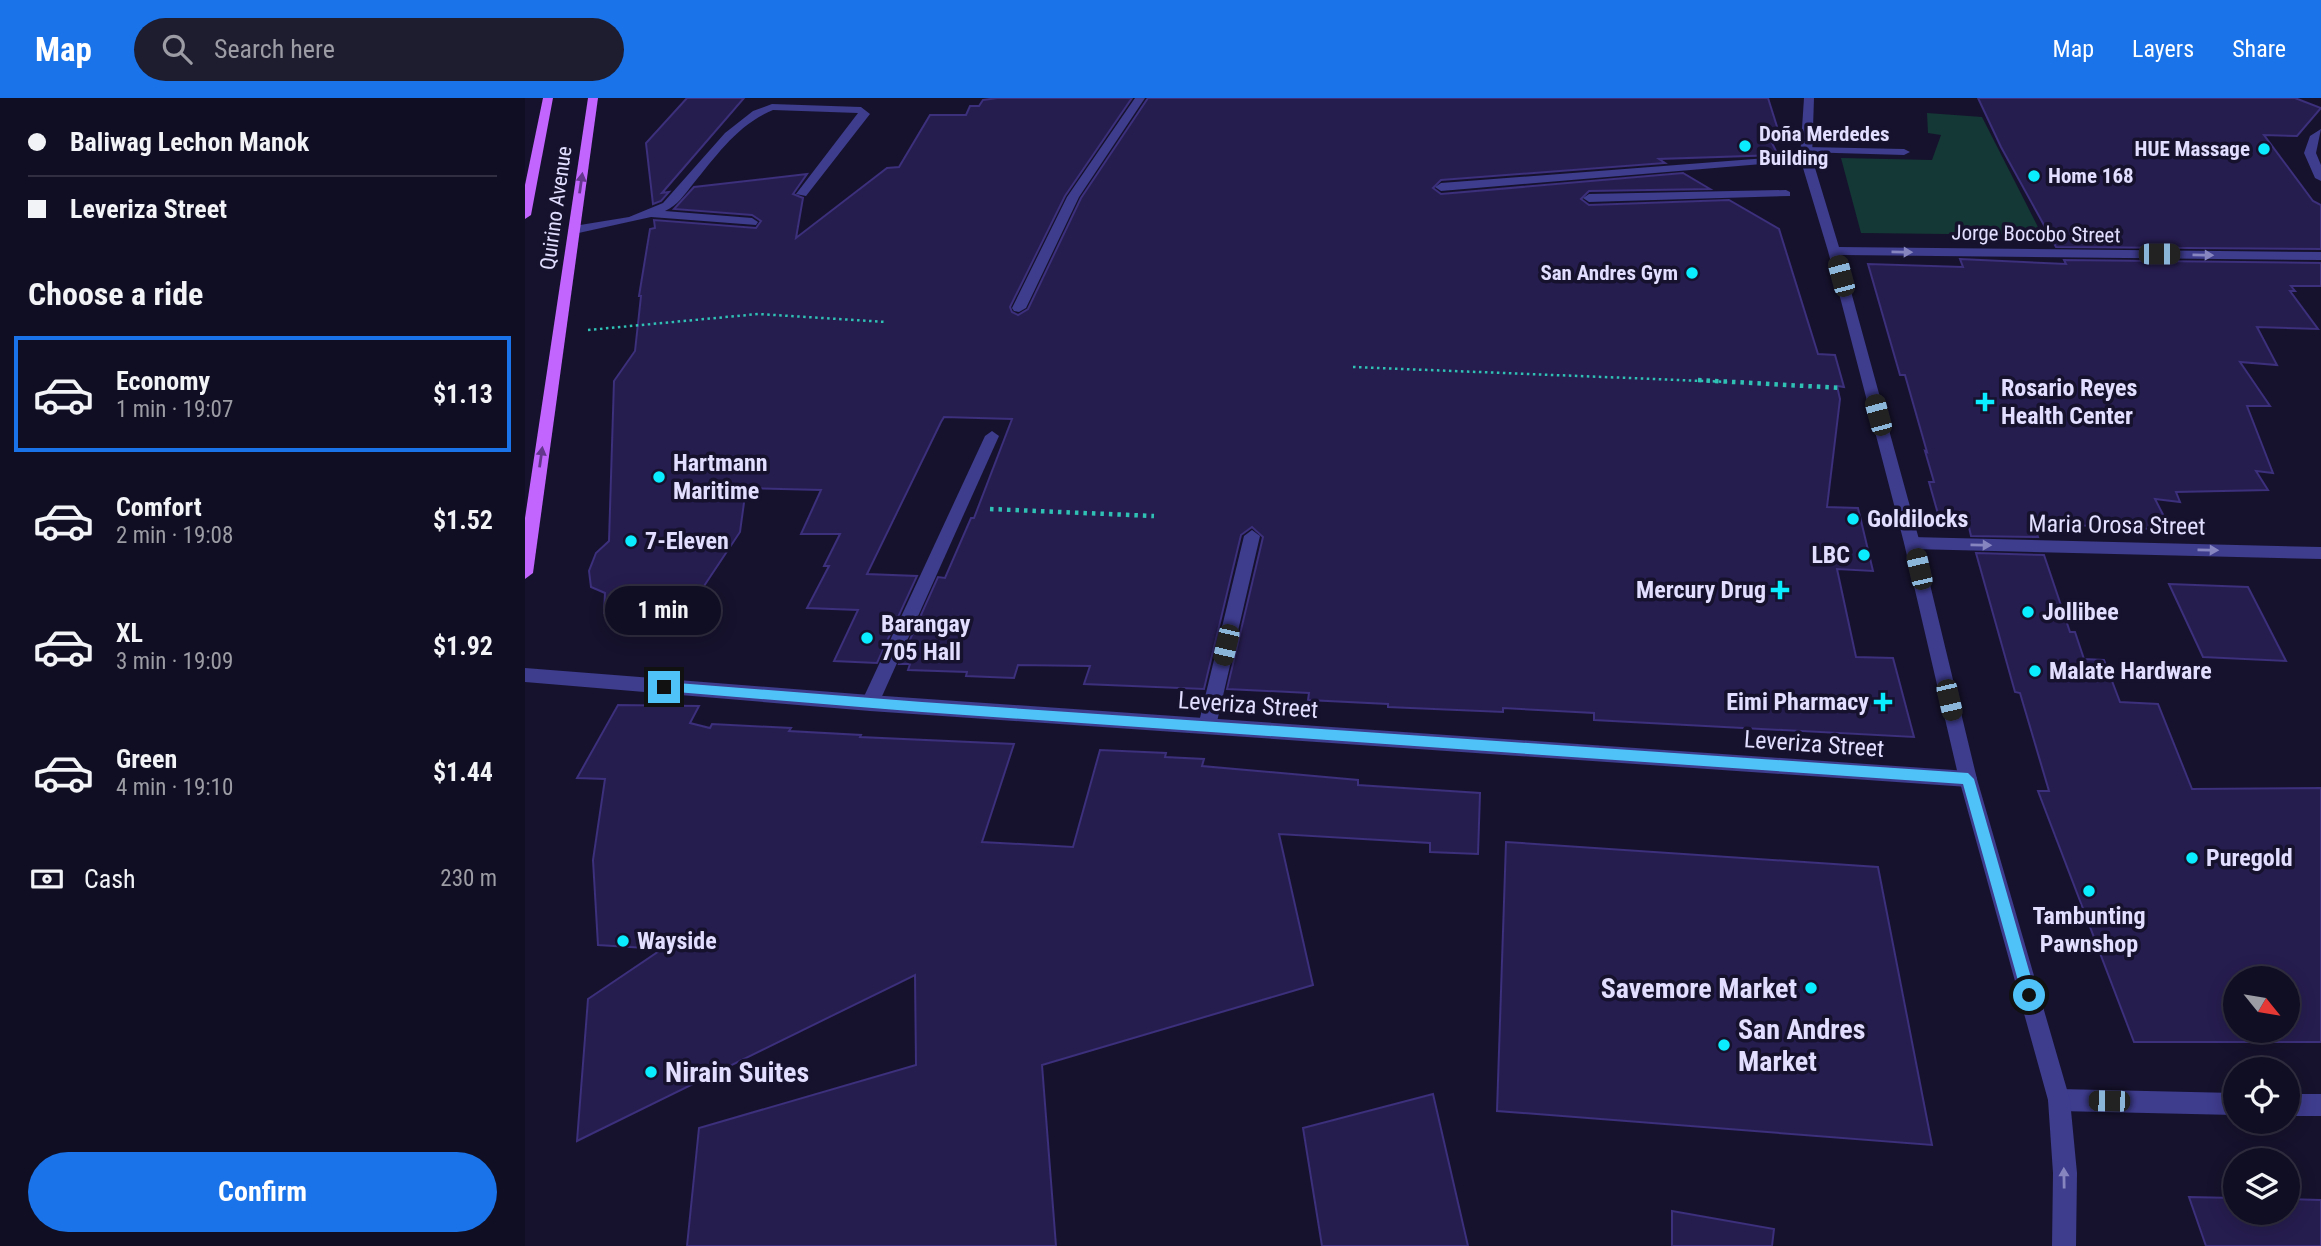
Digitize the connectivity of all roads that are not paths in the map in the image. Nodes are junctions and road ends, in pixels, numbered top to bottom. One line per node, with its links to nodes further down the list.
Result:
1 (548, 98): 14 (main road, Quirino Avenue)
2 (593, 98): 16 (main road, Quirino Avenue, one-way to 2)
3 (1140, 98): 19 (street)
4 (1809, 98): 7 (street)
5 (2321, 132): 8 (street)
6 (1904, 152): 7 (street)
7 (1806, 154): 9 (street); 17 (street)
8 (2321, 178)
9 (1441, 187)
10 (802, 194): 13 (street)
11 (1786, 194): 12 (street)
12 (1589, 198)
13 (652, 214): 15 (street); 16 (street)
14 (525, 215)
15 (752, 222)
16 (574, 230): 24 (main road, Quirino Avenue, one-way to 16)
17 (1834, 251): 18 (street, Jorge Bocobo Street, one-way to 18); 22 (street)
18 (2321, 256)
19 (1019, 308)
20 (992, 436): 26 (street)
21 (1252, 536): 27 (street)
22 (1912, 543): 23 (street, Maria Orosa Street, one-way to 23); 28 (street)
23 (2321, 553)
24 (525, 573)
25 (525, 675): 26 (street, Leveriza Street)
26 (870, 703): 27 (street, Leveriza Street)
27 (1207, 726): 28 (street, Leveriza Street)
28 (1968, 779): 29 (street)
29 (2059, 1100): 30 (street); 33 (street, one-way to 29)
30 (2223, 1104)
31 (2300, 1105): 32 (street)
32 (2321, 1105)
33 (2064, 1246)

